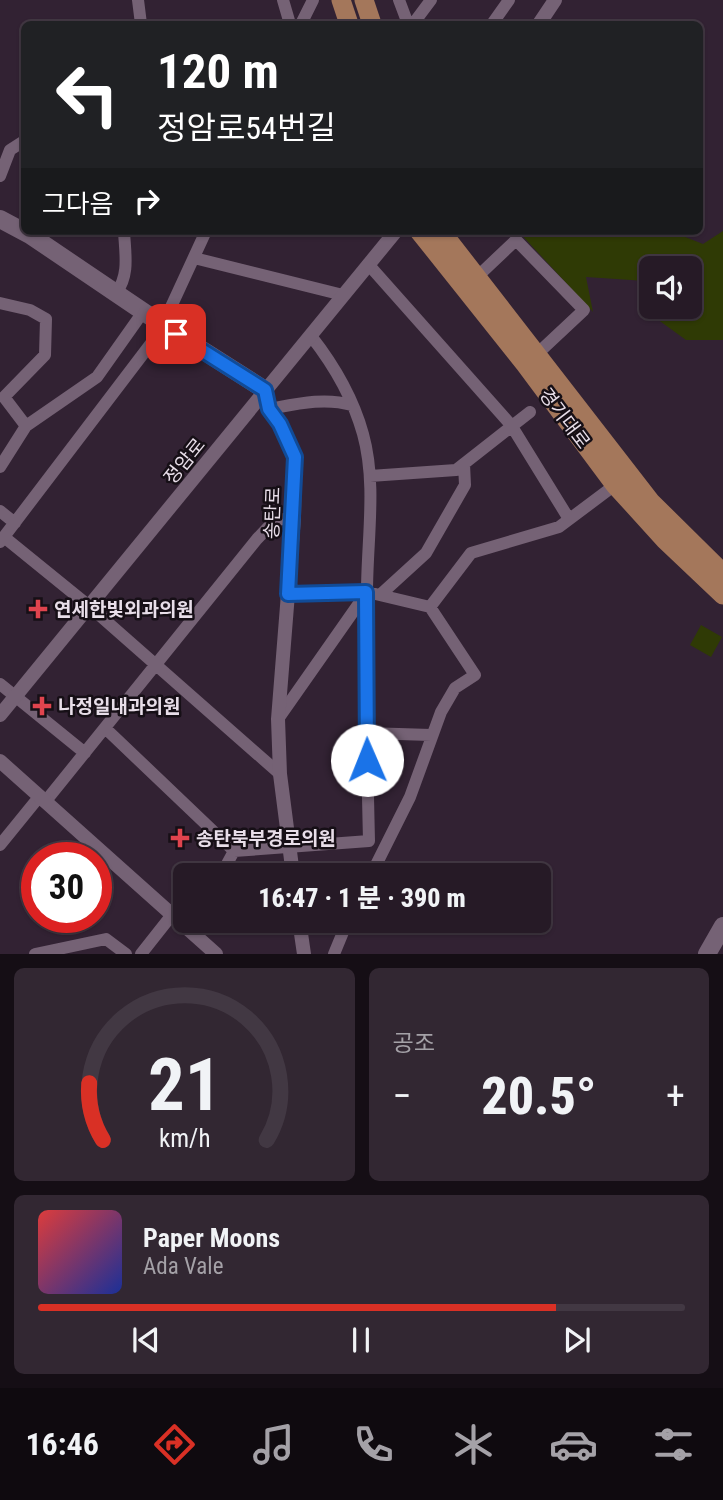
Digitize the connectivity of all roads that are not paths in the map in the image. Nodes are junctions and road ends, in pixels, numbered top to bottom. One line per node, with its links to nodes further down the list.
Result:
1 (138, 0): 12 (street)
2 (283, 0): 13 (street)
3 (313, 0): 14 (street)
4 (331, 0): 15 (main road)
5 (341, 0): 16 (main road)
6 (355, 0): 17 (main road)
7 (364, 0): 18 (main road)
8 (399, 0): 19 (street)
9 (431, 0): 20 (street)
10 (509, 0): 21 (street)
11 (555, 0): 22 (street)
12 (141, 21)
13 (289, 21)
14 (302, 21)
15 (337, 21)
16 (348, 21)
17 (361, 21)
18 (371, 21)
19 (407, 21)
20 (415, 21)
21 (494, 21)
22 (541, 21)
23 (21, 143): 24 (street)
24 (0, 176)
25 (0, 219): 27 (main road, 송탄로)
26 (0, 227): 40 (main road, 송탄로)
27 (21, 230)
28 (31, 235): 37 (main road, 송탄로)
29 (124, 235): 37 (street)
30 (204, 235): 34 (street)
31 (393, 235): 35 (street)
32 (422, 235): 52 (main road, 경기대로)
33 (444, 235): 36 (main road, 경기대로)
34 (194, 258): 38 (street); 41 (street)
35 (368, 264): 38 (street); 47 (street)
36 (477, 277): 43 (main road, 경기대로); 43 (street)
37 (116, 293): 40 (main road, 송탄로)
38 (343, 295): 42 (street)
39 (0, 303): 48 (street)
40 (141, 315): 41 (main road, 송탄로); 48 (street)
41 (161, 329): 44 (main road, 송탄로); 56 (street)
42 (311, 336): 44 (street); 45 (street)
43 (537, 354): 58 (main road, 경기대로)
44 (261, 395): 45 (street); 54 (street, 송탄로); 63 (street)
45 (352, 405): 51 (street)
46 (530, 412): 47 (street)
47 (511, 425): 49 (street); 55 (street)
48 (26, 426): 50 (street)
49 (464, 464): 51 (street); 61 (street)
50 (0, 467)
51 (370, 476): 59 (street)
52 (615, 485): 55 (street); 62 (main road, 경기대로)
53 (0, 511): 56 (street)
54 (294, 518): 60 (street, 송탄로); 65 (street)
55 (569, 519): 64 (street)
56 (15, 523): 57 (street)
57 (2, 540): 63 (street)
58 (723, 573)
59 (366, 592): 60 (street); 61 (street); 68 (street); 70 (street)
60 (288, 594): 68 (street, 송탄로)
61 (380, 595): 64 (street)
62 (723, 595)
63 (87, 604): 65 (street); 66 (street)
64 (430, 607): 71 (street)
65 (158, 665): 69 (street); 74 (street)
66 (6, 692): 67 (street); 72 (street)
67 (0, 715)
68 (278, 719): 74 (street, 송탄로)
69 (105, 728): 72 (street); 78 (street)
70 (366, 733): 71 (street); 77 (street)
71 (431, 735): 81 (street)
72 (85, 753): 75 (street)
73 (0, 761): 75 (street)
74 (280, 774): 77 (street, 송탄로)
75 (42, 800): 76 (street); 82 (street)
76 (0, 845)
77 (289, 849): 78 (street); 80 (street, 송탄로)
78 (234, 851): 79 (street)
79 (228, 863)
80 (291, 863)
81 (378, 863)
82 (171, 916): 90 (street)
83 (723, 926): 87 (main road)
84 (200, 933): 91 (street)
85 (301, 933): 92 (street)
86 (343, 933): 93 (street)
87 (717, 947)
88 (35, 954): 89 (street)
89 (126, 954)
90 (141, 954)
91 (216, 954)
92 (304, 954)
93 (334, 954)

